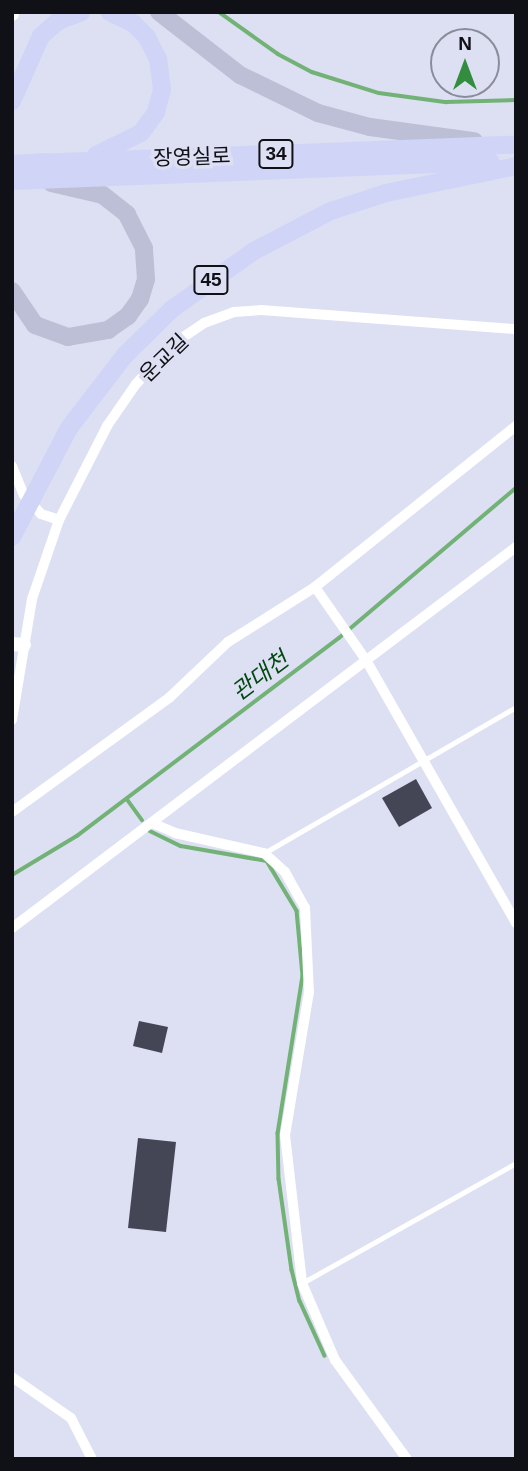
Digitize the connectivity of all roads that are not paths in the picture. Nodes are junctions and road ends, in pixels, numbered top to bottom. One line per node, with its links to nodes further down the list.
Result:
1 (81, 12): 4 (highway)
2 (109, 12): 9 (highway)
3 (165, 16): 5 (main road)
4 (12, 101)
5 (516, 144): 9 (highway, 장영실로 / 34)
6 (516, 161): 9 (highway, 장영실로 / 34)
7 (12, 164): 9 (highway, 34)
8 (516, 166): 16 (highway, 45)
9 (37, 172): 10 (highway, 34); 11 (main road)
10 (12, 181)
11 (12, 290)
12 (516, 329): 15 (street, 운교길)
13 (516, 426): 18 (street)
14 (12, 466): 15 (street)
15 (59, 520): 19 (street, 운교길)
16 (12, 537)
17 (516, 547): 20 (street)
18 (316, 587): 20 (street); 24 (street)
19 (18, 645): 22 (street, 운교길)
20 (364, 658): 23 (street); 25 (street)
21 (516, 707): 23 (lane)
22 (12, 720)
23 (423, 759): 26 (lane); 27 (street)
24 (12, 811)
25 (152, 823): 26 (street); 28 (street)
26 (264, 853): 30 (street)
27 (516, 923)
28 (12, 928)
29 (516, 1163): 30 (lane)
30 (302, 1283): 33 (street)
31 (12, 1377): 32 (street)
32 (92, 1459)
33 (407, 1459)

